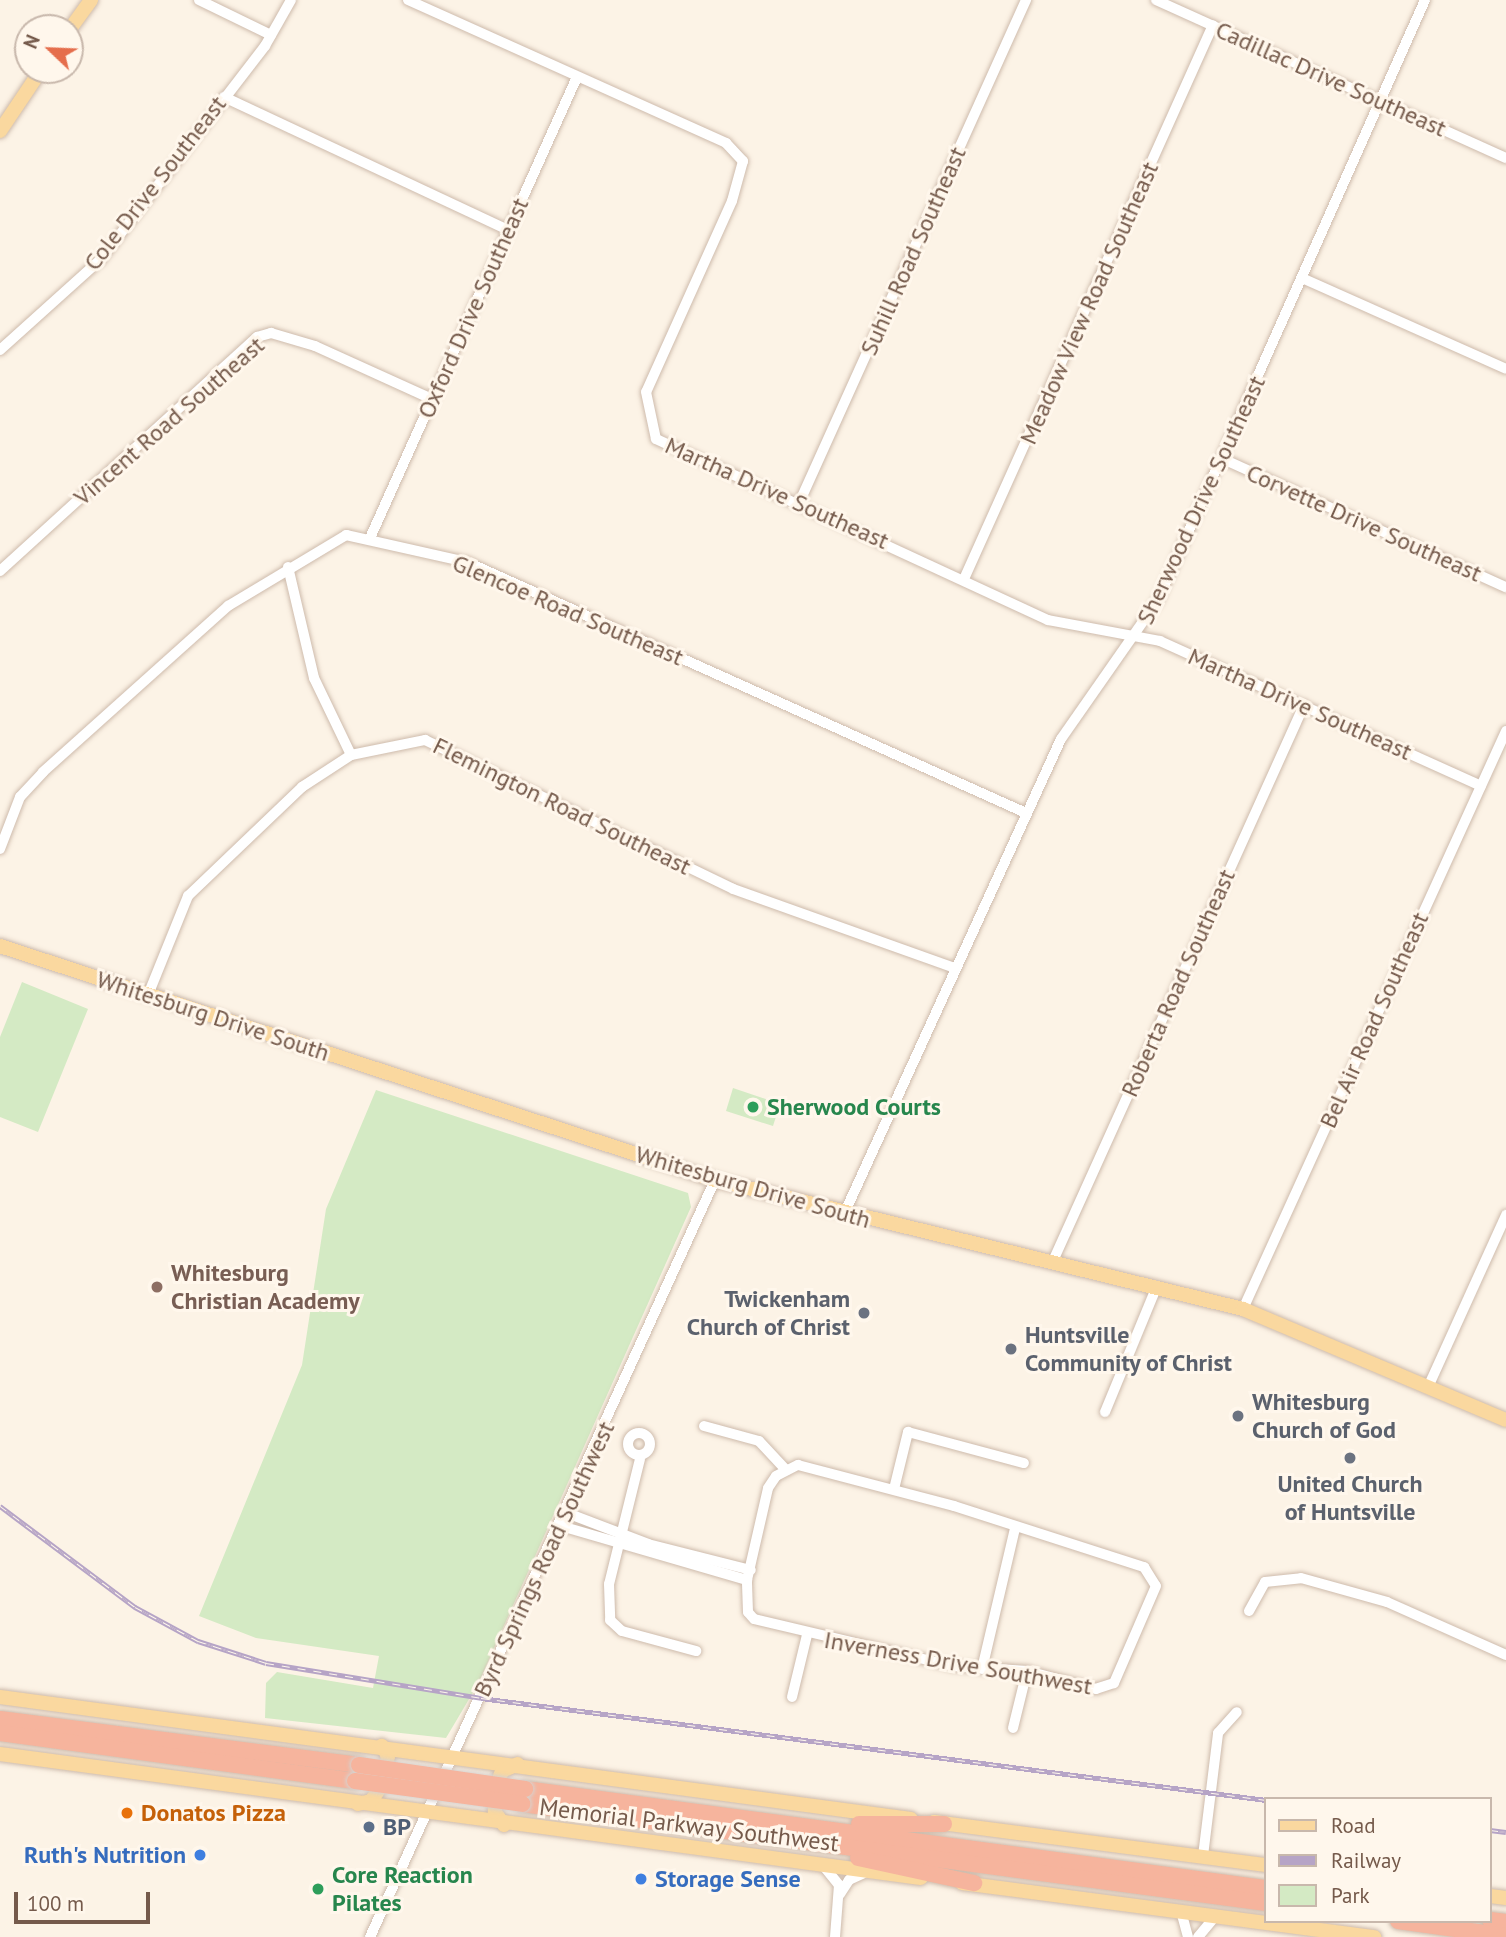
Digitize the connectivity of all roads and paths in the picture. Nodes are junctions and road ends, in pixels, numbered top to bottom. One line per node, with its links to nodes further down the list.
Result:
1 (198, 0): 8 (street)
2 (291, 0): 8 (street, Cole Drive Southeast)
3 (408, 0): 9 (street, Martha Drive Southeast)
4 (1026, 0): 21 (street, Suhill Road Southeast)
5 (1156, 0): 7 (street, Cadillac Drive Southeast)
6 (1425, 0): 12 (street, Sherwood Drive Southeast)
7 (1213, 25): 12 (street, Cadillac Drive Southeast); 25 (street, Meadow View Road Southeast)
8 (271, 36): 11 (street, Cole Drive Southeast)
9 (577, 77): 15 (street, Oxford Drive Southeast); 21 (street, Martha Drive Southeast)
10 (32, 84): 13 (main road)
11 (224, 97): 15 (street); 17 (street, Cole Drive Southeast)
12 (1381, 102): 14 (street, Cadillac Drive Southeast); 16 (street, Sherwood Drive Southeast)
13 (0, 131)
14 (1506, 158)
15 (508, 230): 19 (street, Oxford Drive Southeast)
16 (1302, 278): 18 (street); 20 (street, Sherwood Drive Southeast)
17 (0, 350)
18 (1506, 369)
19 (432, 399): 22 (street, Oxford Drive Southeast); 24 (street, Vincent Road Southeast)
20 (1221, 458): 26 (street, Corvette Drive Southeast); 27 (street, Sherwood Drive Southeast)
21 (800, 501): 25 (street, Martha Drive Southeast)
22 (370, 538): 23 (street, Glencoe Road Southeast); 32 (street, Glencoe Road Southeast)
23 (288, 567): 30 (street); 33 (street, Glencoe Road Southeast)
24 (0, 571)
25 (964, 579): 27 (street, Martha Drive Southeast)
26 (1506, 587)
27 (1139, 635): 28 (street, Martha Drive Southeast); 32 (street, Sherwood Drive Southeast)
28 (1304, 705): 31 (street, Martha Drive Southeast); 41 (street, Roberta Road Southeast)
29 (1506, 731): 31 (street, Bel Air Road Southeast)
30 (351, 755): 35 (street, Flemington Road Southeast); 36 (street, Flemington Road Southeast)
31 (1480, 786): 43 (street, Bel Air Road Southeast)
32 (1026, 813): 35 (street, Sherwood Drive Southeast)
33 (0, 849)
34 (0, 946): 36 (main road, Whitesburg Drive South)
35 (955, 968): 38 (street, Sherwood Drive Southeast)
36 (148, 995): 37 (main road, Whitesburg Drive South)
37 (715, 1180): 38 (main road, Whitesburg Drive South); 52 (street, Byrd Springs Road Southwest)
38 (844, 1214): 41 (main road, Whitesburg Drive South)
39 (1506, 1214): 40 (street)
40 (1502, 1232): 44 (street)
41 (1053, 1261): 42 (main road, Whitesburg Drive South)
42 (1157, 1286): 43 (main road, Whitesburg Drive South); 45 (street)
43 (1243, 1308): 44 (main road, Whitesburg Drive South)
44 (1429, 1385): 46 (main road, Whitesburg Drive South)
45 (1105, 1412)
46 (1506, 1420)
47 (704, 1426): 50 (street)
48 (640, 1459): 55 (street)
49 (1024, 1463): 51 (street)
50 (786, 1470): 51 (street, Inverness Drive Southwest); 57 (street, Inverness Drive Southwest)
51 (894, 1489): 54 (street, Inverness Drive Southwest)
52 (566, 1513): 53 (street, Byrd Springs Road Southwest); 55 (street)
53 (561, 1526): 56 (street); 75 (street, Byrd Springs Road Southwest)
54 (1015, 1528): 62 (street); 63 (street, Inverness Drive Southwest)
55 (621, 1534): 56 (street); 57 (street)
56 (618, 1547): 57 (street); 60 (street)
57 (749, 1575): 59 (street, Inverness Drive Southwest)
58 (1249, 1611): 61 (street)
59 (807, 1635): 62 (street, Inverness Drive Southwest); 65 (street)
60 (696, 1651)
61 (1506, 1656)
62 (982, 1669): 63 (street, Inverness Drive Southwest)
63 (1027, 1671): 69 (street)
64 (0, 1697): 73 (main road, Memorial Parkway Southwest)
65 (792, 1697)
66 (0, 1710): 71 (highway)
67 (1237, 1712): 84 (street)
68 (0, 1718): 71 (highway, Memorial Parkway Southwest)
69 (1013, 1728)
70 (0, 1733): 71 (highway, Memorial Parkway Southwest)
71 (84, 1737): 72 (highway); 77 (highway, Memorial Parkway Southwest, bridge)
72 (0, 1744)
73 (382, 1746): 75 (main road, Memorial Parkway Southwest); 78 (main road)
74 (0, 1754): 78 (main road, Memorial Parkway Southwest)
75 (452, 1755): 76 (main road, Memorial Parkway Southwest); 79 (street, Byrd Springs Road Southwest)
76 (520, 1764): 81 (main road, Memorial Parkway Southwest); 82 (main road)
77 (523, 1796): 80 (highway, Memorial Parkway Southwest); 83 (highway, Memorial Parkway Southwest)
78 (357, 1805): 79 (main road, Memorial Parkway Southwest)
79 (427, 1814): 82 (main road, Memorial Parkway Southwest); 95 (street, Byrd Springs Road Southwest)
80 (751, 1818): 81 (highway); 89 (highway, Memorial Parkway Southwest)
81 (944, 1824): 84 (main road, Memorial Parkway Southwest)
82 (504, 1825): 85 (main road, Memorial Parkway Southwest)
83 (743, 1833): 88 (highway); 91 (highway, Memorial Parkway Southwest)
84 (1203, 1856): 86 (main road, Memorial Parkway Southwest)
85 (822, 1864): 87 (main road, Memorial Parkway Southwest); 90 (street)
86 (1264, 1865)
87 (868, 1871): 88 (main road, Memorial Parkway Southwest); 90 (street)
88 (974, 1883): 92 (main road, Memorial Parkway Southwest)
89 (1264, 1888)
90 (840, 1894): 96 (street)
91 (1264, 1903)
92 (1181, 1911): 93 (main road, Memorial Parkway Southwest); 97 (street)
93 (1215, 1917): 98 (street); 99 (main road, Memorial Parkway Southwest)
94 (1412, 1923): 100 (highway)
95 (370, 1937)
96 (835, 1937)
97 (1188, 1937)
98 (1198, 1937)
99 (1374, 1937)
100 (1506, 1937)

